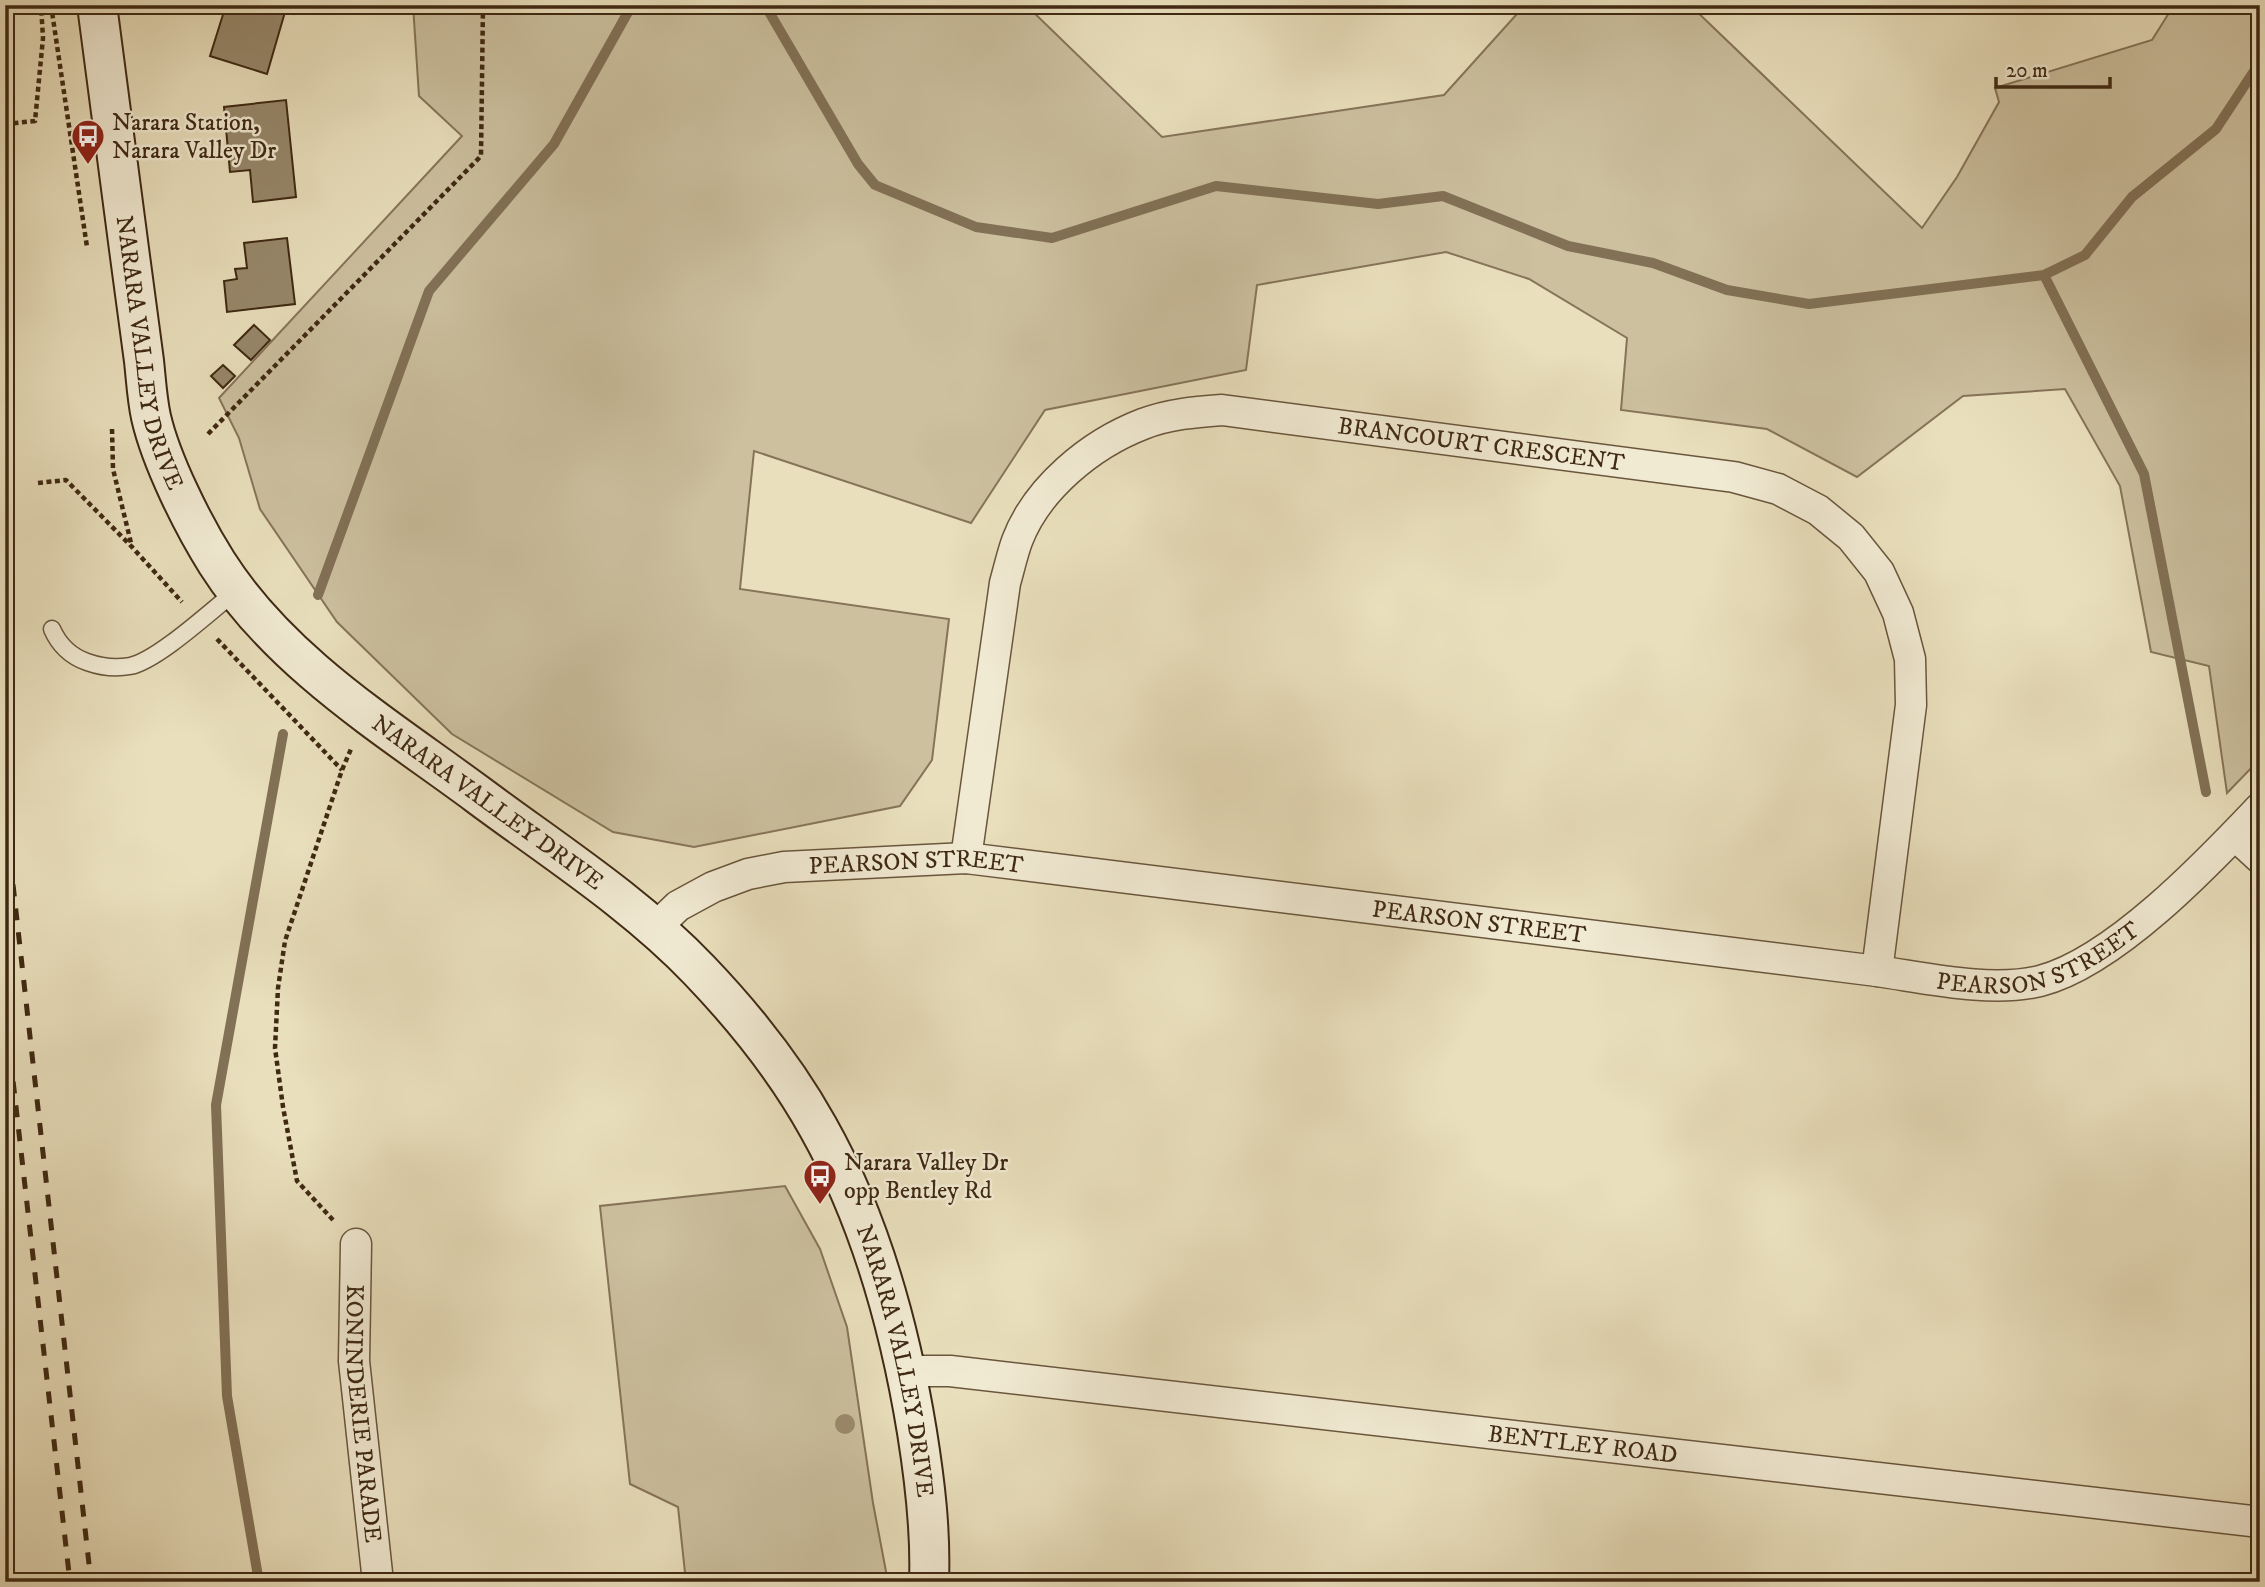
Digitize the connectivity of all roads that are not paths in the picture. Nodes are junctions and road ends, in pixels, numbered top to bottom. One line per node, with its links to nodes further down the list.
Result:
1 (97, 5): 2 (main road, NARARA VALLEY DRIVE)
2 (236, 591): 3 (lane); 8 (main road, NARARA VALLEY DRIVE)
3 (52, 629)
4 (2260, 808): 5 (street, PEARSON STREET)
5 (2235, 835): 7 (street); 9 (street, PEARSON STREET)
6 (967, 859): 8 (street, PEARSON STREET); 9 (street, PEARSON STREET); 9 (street, BRANCOURT CRESCENT)
7 (2260, 859)
8 (654, 928): 11 (main road, NARARA VALLEY DRIVE)
9 (1877, 971)
10 (356, 1244): 13 (street, KONINDERIE PARADE)
11 (906, 1371): 12 (street, BENTLEY ROAD); 14 (main road, NARARA VALLEY DRIVE)
12 (2260, 1521)
13 (378, 1582)
14 (929, 1582)

